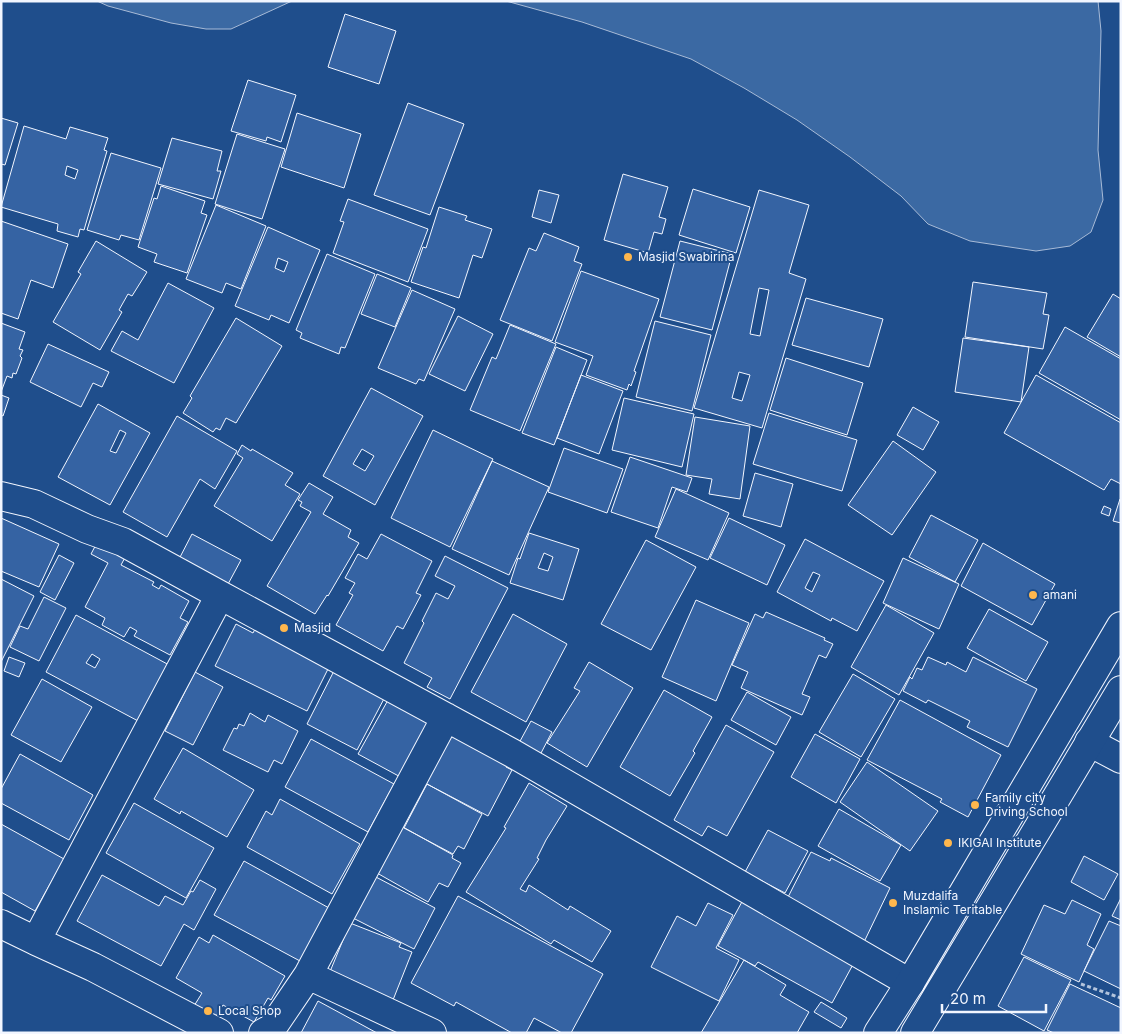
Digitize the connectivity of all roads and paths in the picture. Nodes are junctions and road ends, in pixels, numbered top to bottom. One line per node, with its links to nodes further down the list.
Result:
1 (1, 496): 2 (street)
2 (220, 595): 5 (street); 9 (street)
3 (1121, 626): 11 (street)
4 (1121, 690): 6 (street)
5 (446, 717): 10 (street); 11 (street)
6 (1090, 742): 7 (street); 18 (street)
7 (1121, 759)
8 (1, 924): 9 (street)
9 (36, 941): 14 (street)
10 (308, 975): 15 (street); 16 (street)
11 (910, 983): 17 (street)
12 (1082, 984): 13 (path)
13 (1121, 998)
14 (218, 1033)
15 (263, 1033)
16 (432, 1033)
17 (878, 1033)
18 (915, 1033)

